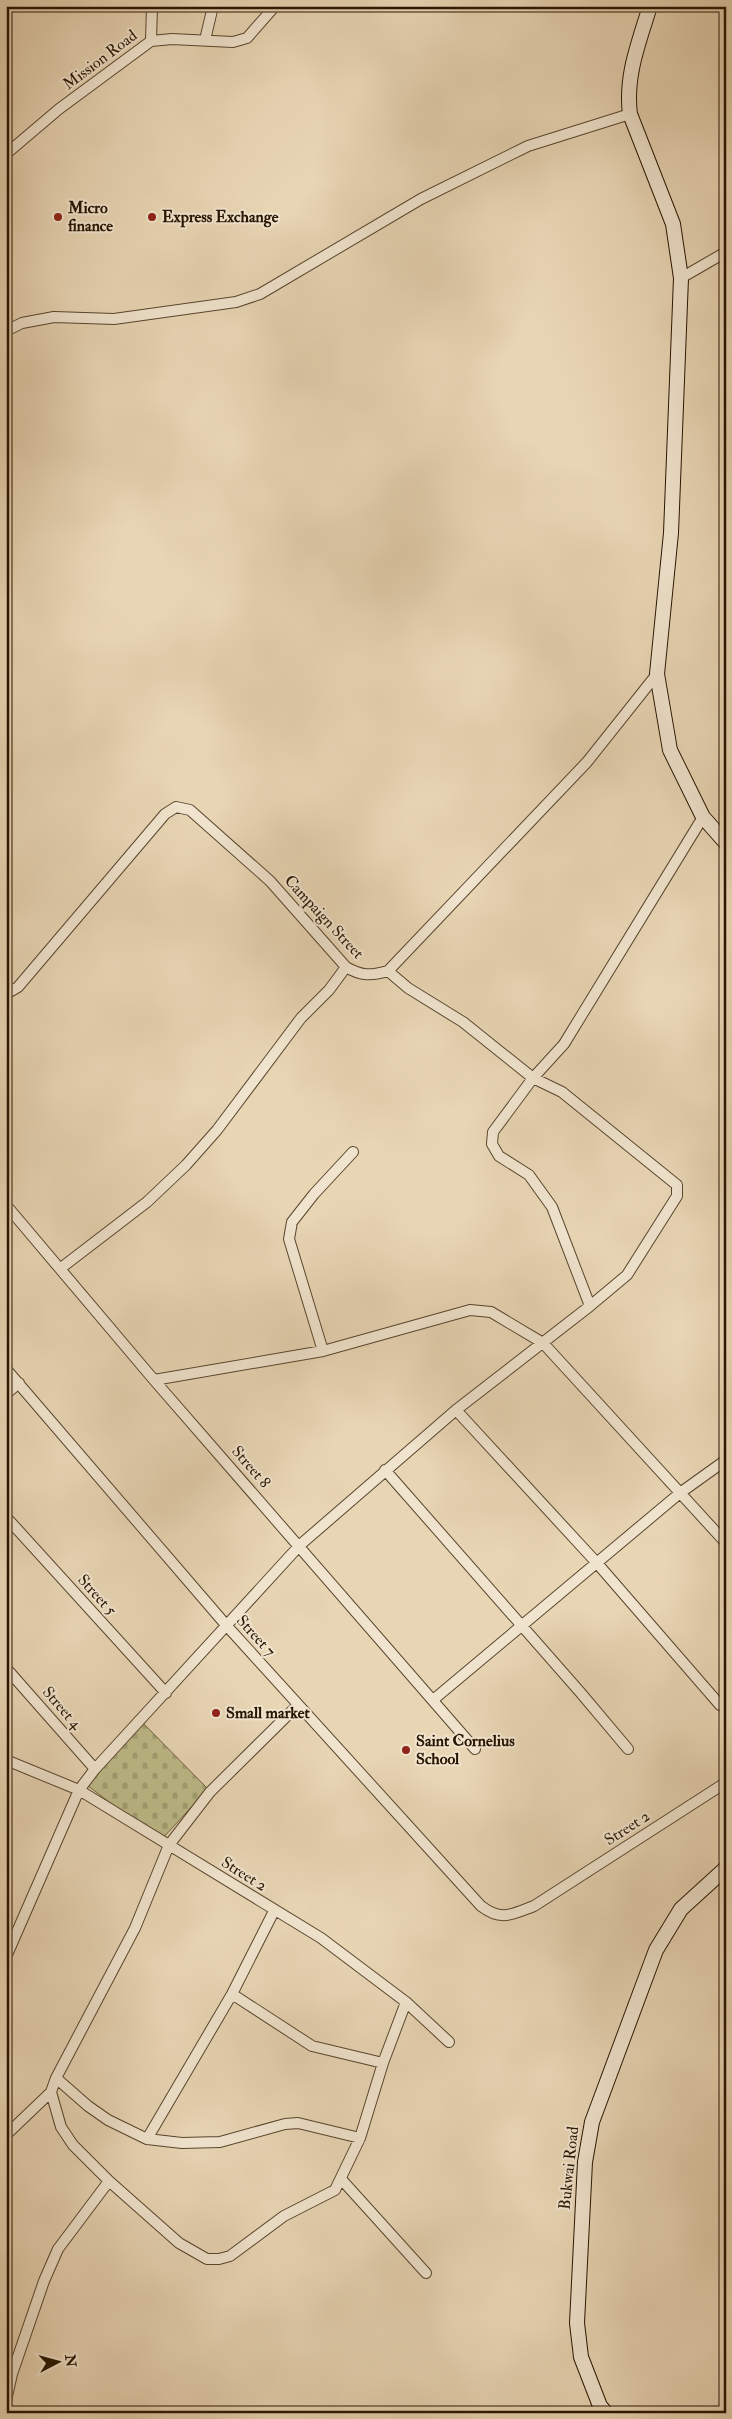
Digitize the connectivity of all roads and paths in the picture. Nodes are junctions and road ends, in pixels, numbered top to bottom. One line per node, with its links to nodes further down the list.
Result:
1 (152, 6): 6 (street)
2 (213, 6): 5 (street)
3 (275, 6): 5 (street, Mission Road)
4 (650, 6): 7 (street)
5 (205, 40): 6 (street, Mission Road)
6 (151, 41): 8 (street, Mission Road)
7 (630, 114): 10 (street); 11 (street)
8 (6, 154)
9 (726, 252): 10 (street)
10 (681, 278): 12 (street)
11 (6, 331)
12 (657, 674): 13 (street); 16 (street)
13 (703, 817): 14 (street); 18 (street)
14 (726, 843)
15 (346, 967): 16 (street, Campaign Street); 17 (street, Campaign Street); 21 (street)
16 (388, 971): 18 (street)
17 (6, 994)
18 (533, 1078): 22 (street); 22 (street)
19 (353, 1152): 24 (street)
20 (6, 1205): 21 (street, Street 8)
21 (61, 1268): 26 (street, Street 8)
22 (590, 1306): 23 (street)
23 (543, 1343): 24 (street); 29 (street); 32 (street)
24 (323, 1351): 26 (street)
25 (6, 1369): 27 (street, Street 7)
26 (154, 1380): 35 (street, Street 8)
27 (19, 1383): 28 (street); 37 (street, Street 7)
28 (6, 1394)
29 (456, 1410): 31 (street); 36 (street)
30 (726, 1460): 32 (street)
31 (386, 1470): 35 (street); 38 (street)
32 (680, 1492): 34 (street); 36 (street)
33 (6, 1518): 40 (street, Street 5)
34 (726, 1543)
35 (300, 1545): 37 (street); 41 (street, Street 8)
36 (596, 1562): 38 (street); 42 (street)
37 (226, 1625): 40 (street); 43 (street, Street 7)
38 (520, 1625): 41 (street); 45 (street)
39 (6, 1668): 47 (street, Street 4)
40 (166, 1693): 47 (street)
41 (433, 1700): 44 (street, Street 8)
42 (720, 1704)
43 (298, 1705): 50 (street); 53 (street, Street 7)
44 (476, 1749)
45 (628, 1749)
46 (6, 1760): 49 (street, Street 2)
47 (95, 1769): 49 (street)
48 (722, 1785): 53 (street, Street 2)
49 (79, 1790): 50 (street, Street 2); 54 (street)
50 (169, 1845): 52 (street, Street 2); 59 (street)
51 (726, 1868): 68 (street, Bukwai Road)
52 (274, 1911): 55 (street); 56 (street, Street 2)
53 (493, 1915)
54 (7, 1954)
55 (232, 1994): 58 (street); 63 (street)
56 (406, 2002): 57 (street, Street 2); 58 (street)
57 (449, 2042)
58 (383, 2063): 62 (street)
59 (56, 2078): 60 (street); 63 (street)
60 (51, 2092): 61 (street); 65 (street)
61 (6, 2135)
62 (360, 2138): 63 (street); 64 (street)
63 (147, 2139)
64 (342, 2180): 65 (street); 66 (street)
65 (109, 2181): 67 (street)
66 (426, 2273)
67 (6, 2401)
68 (606, 2413)

